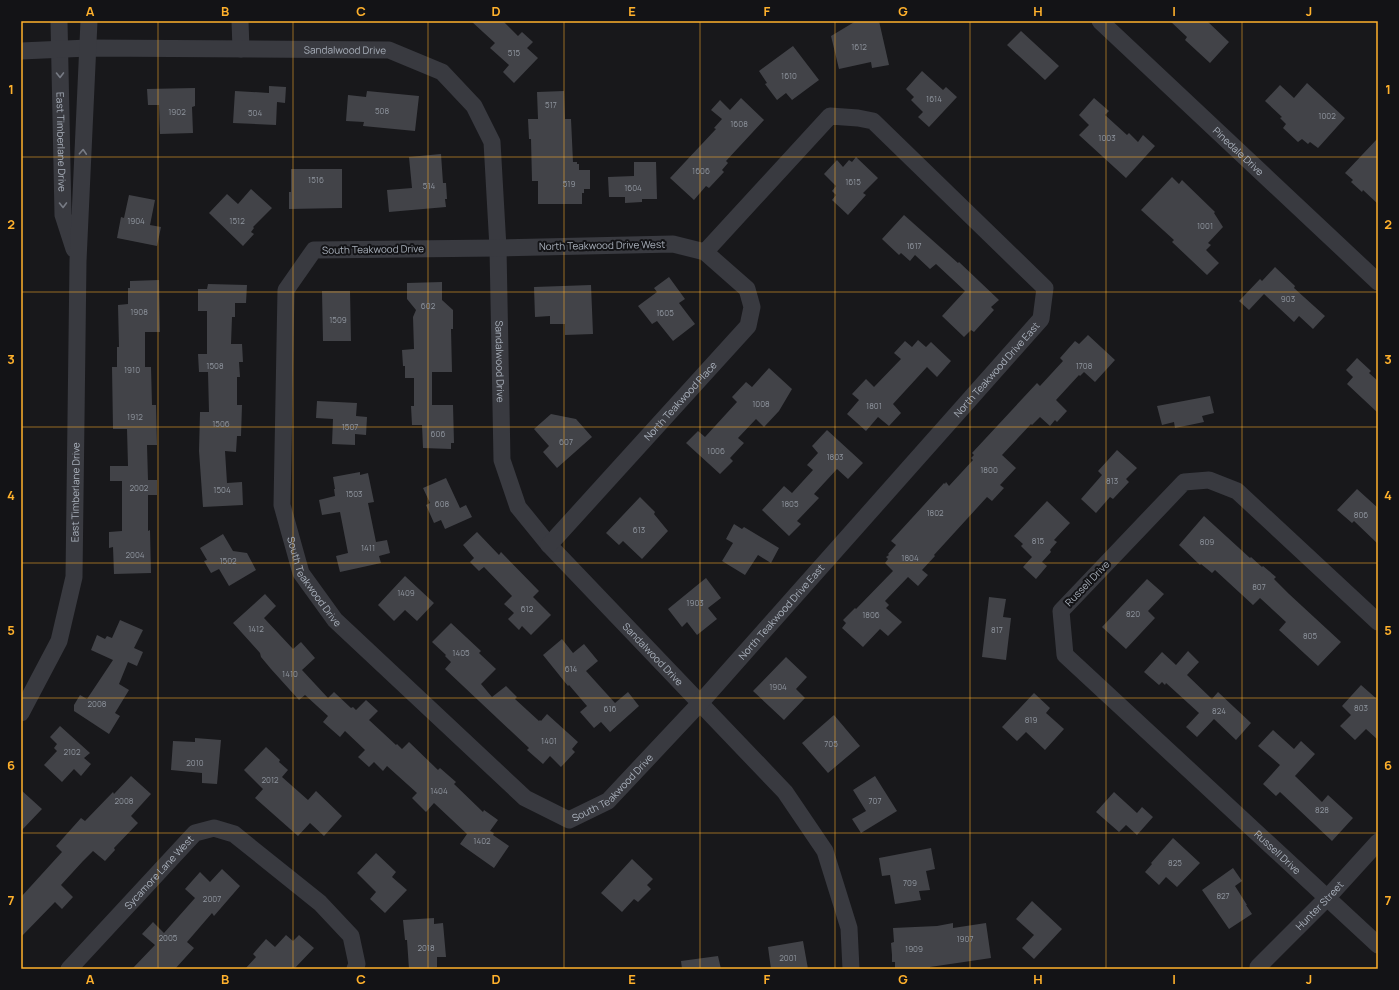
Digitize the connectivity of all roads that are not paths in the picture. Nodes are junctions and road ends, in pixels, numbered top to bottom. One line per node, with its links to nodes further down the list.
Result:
1 (59, 21): 6 (street, East Timberlane Drive)
2 (89, 21): 5 (street, East Timberlane Drive)
3 (240, 21): 7 (street)
4 (1100, 21): 12 (street, Pinedale Drive)
5 (88, 48): 6 (street, Sandalwood Drive); 7 (street, Sandalwood Drive); 11 (street, East Timberlane Drive, one-way to 5)
6 (59, 49): 8 (street, Sandalwood Drive); 11 (street, East Timberlane Drive, one-way to 11)
7 (241, 49): 9 (street, Sandalwood Drive)
8 (21, 51)
9 (498, 248): 10 (street, North Teakwood Drive West); 13 (street, Sandalwood Drive); 15 (street, South Teakwood Drive)
10 (705, 252): 13 (street, North Teakwood Place); 15 (street, North Teakwood Drive East)
11 (78, 261): 16 (street, East Timberlane Drive)
12 (1378, 282)
13 (549, 546): 15 (street, Sandalwood Drive)
14 (1378, 622): 18 (street, Russell Drive)
15 (701, 702): 23 (street, Sandalwood Drive)
16 (21, 713)
17 (1378, 842): 18 (street, Hunter Street)
18 (1328, 897): 19 (street, Russell Drive); 20 (street, Hunter Street)
19 (1378, 945)
20 (1258, 967)
21 (69, 969): 22 (street, Sycamore Lane West)
22 (356, 969)
23 (851, 969)

